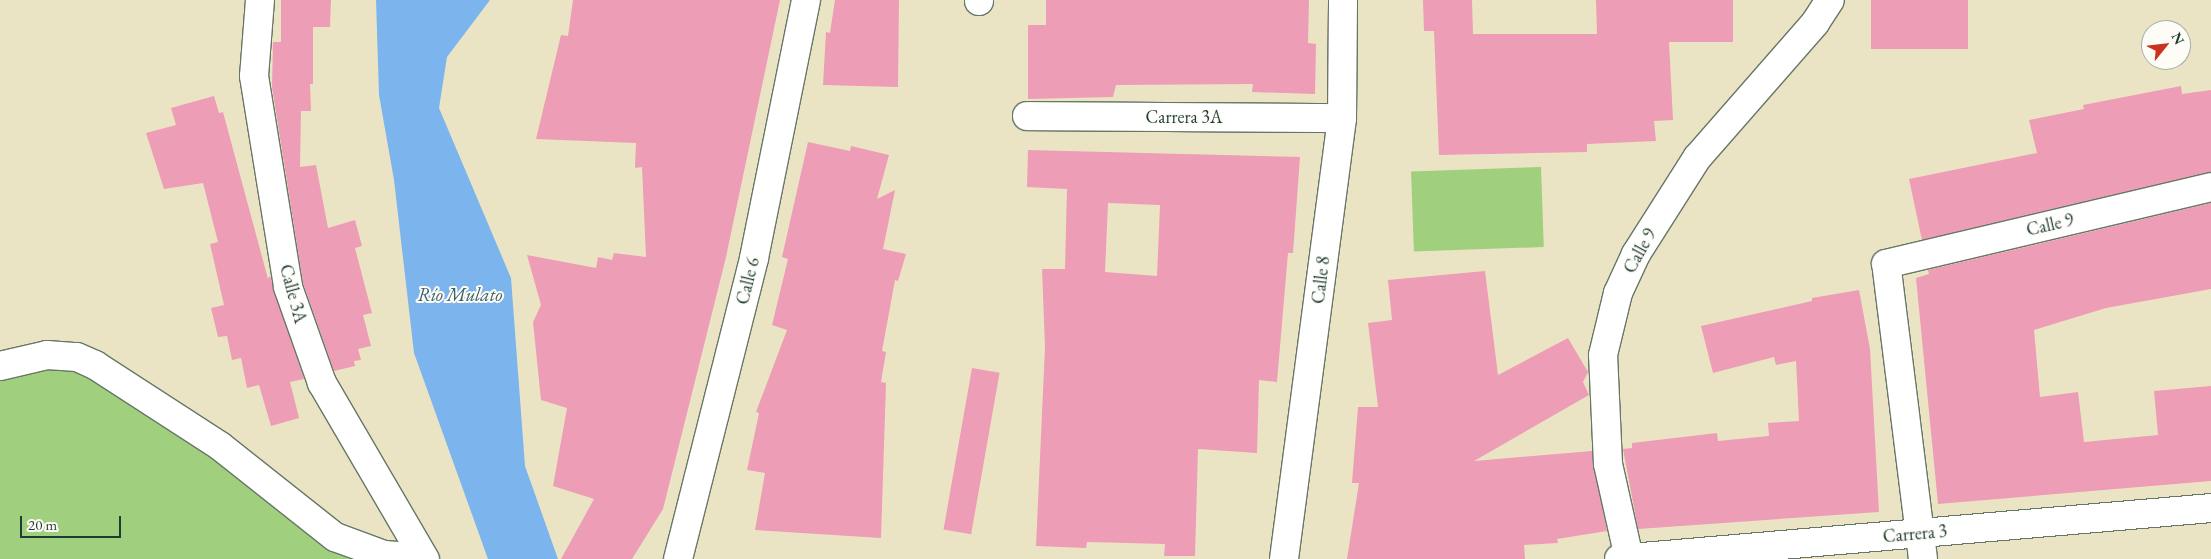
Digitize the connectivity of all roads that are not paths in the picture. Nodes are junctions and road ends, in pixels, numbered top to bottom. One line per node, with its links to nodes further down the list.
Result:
1 (260, 0): 11 (street, Calle 3A)
2 (806, 0): 13 (street, Calle 6)
3 (1343, 0): 6 (street, Calle 8)
4 (1830, 0): 12 (street, Calle 9)
5 (1027, 116): 6 (street, Carrera 3A)
6 (1342, 118): 14 (street, Calle 8)
7 (2211, 187): 10 (street, Calle 9)
8 (0, 366): 11 (street)
9 (2211, 508): 10 (street, Carrera 3)
10 (1921, 546): 12 (street, Carrera 3)
11 (424, 558)
12 (1624, 558)
13 (678, 559)
14 (1284, 559)

